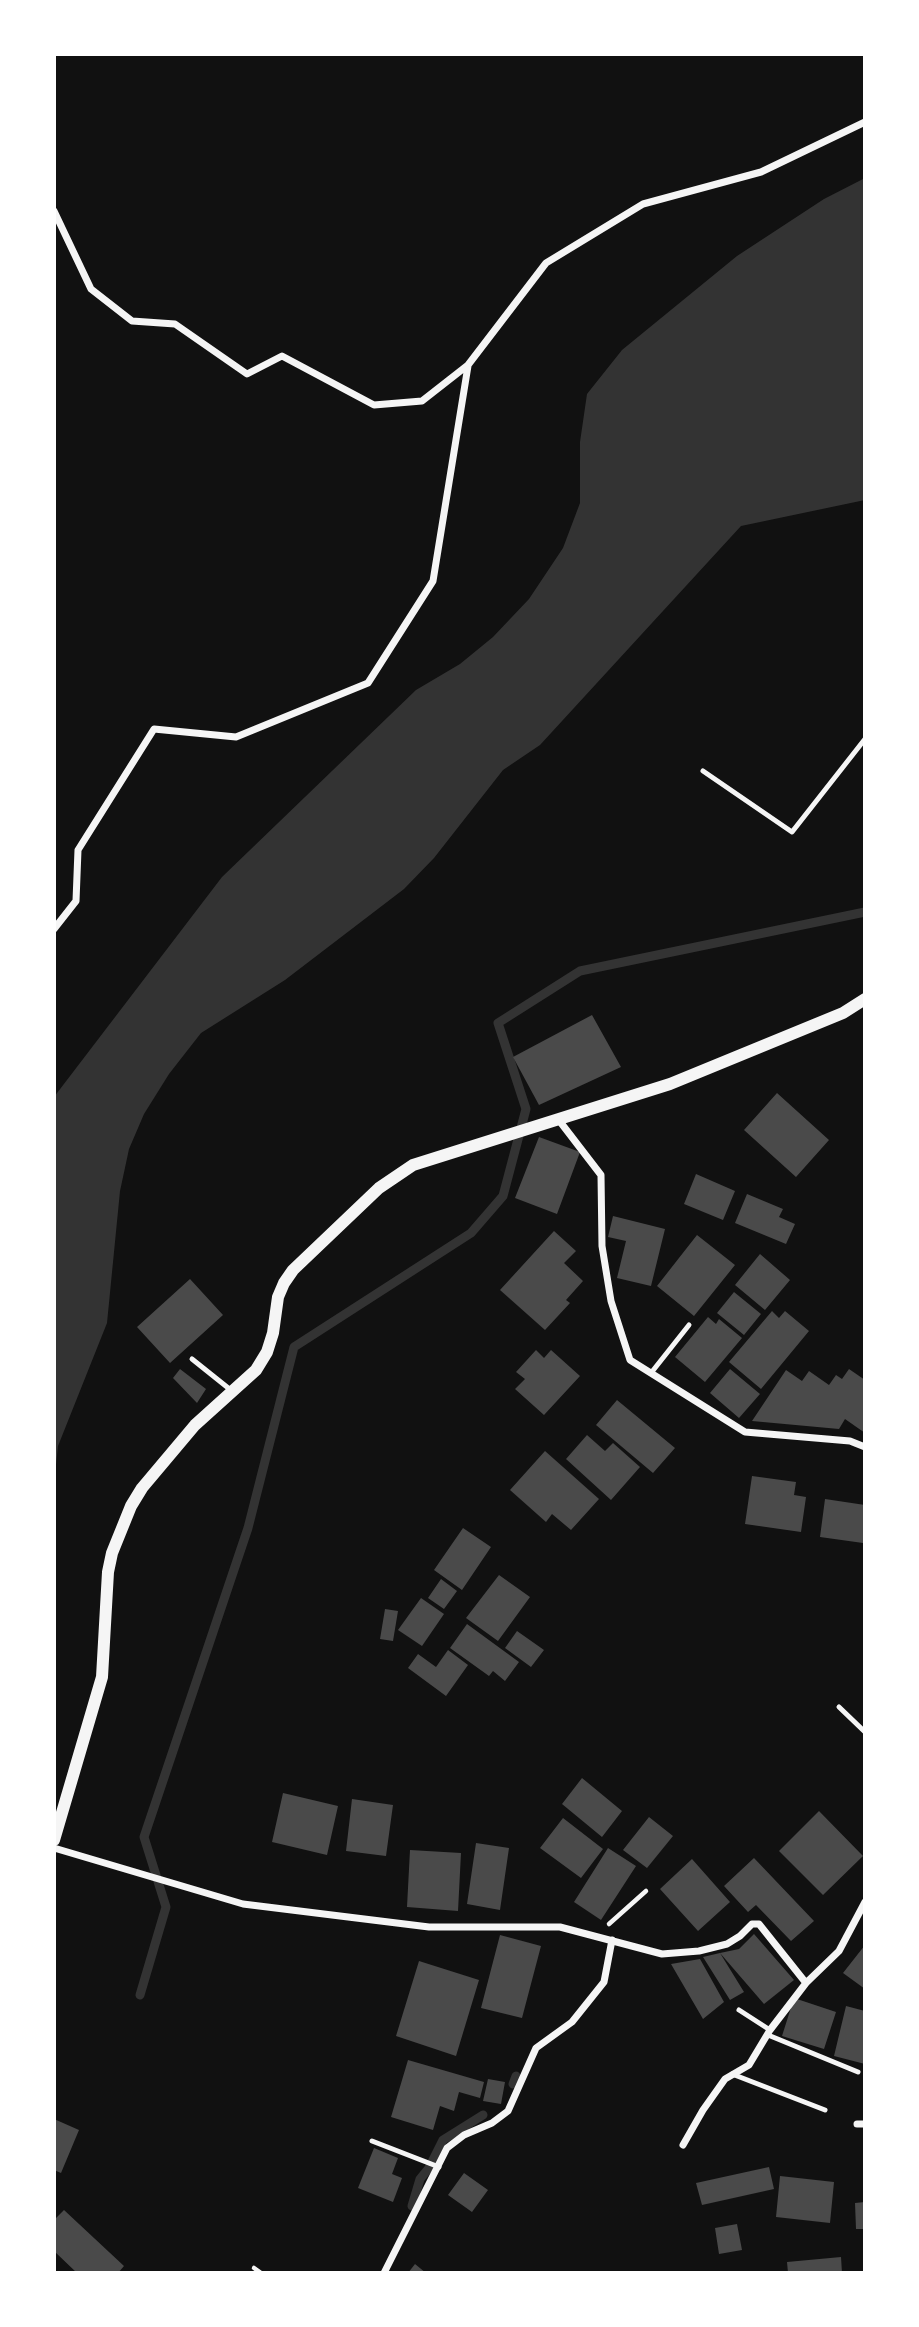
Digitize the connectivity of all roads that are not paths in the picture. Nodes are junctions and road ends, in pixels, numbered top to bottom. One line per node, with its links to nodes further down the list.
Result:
1 (865, 122): 3 (street)
2 (54, 211): 3 (street)
3 (468, 365): 6 (street)
4 (865, 740): 5 (lane)
5 (703, 771)
6 (54, 929)
7 (865, 999): 8 (street)
8 (558, 1118): 11 (street); 12 (street)
9 (689, 1325): 11 (lane)
10 (192, 1359): 12 (lane)
11 (651, 1373): 13 (street)
12 (232, 1391): 16 (street)
13 (865, 1447)
14 (839, 1707): 15 (lane)
15 (865, 1732)
16 (54, 1840)
17 (54, 1848): 19 (street)
18 (865, 1902): 20 (street)
19 (612, 1940): 20 (street); 28 (street)
20 (806, 1983): 22 (street)
21 (740, 2010): 22 (lane)
22 (769, 2032): 23 (lane); 24 (street)
23 (858, 2072)
24 (732, 2074): 25 (lane); 27 (street)
25 (825, 2110)
26 (372, 2141): 28 (lane)
27 (683, 2145)
28 (439, 2167): 29 (street)
29 (384, 2273)

